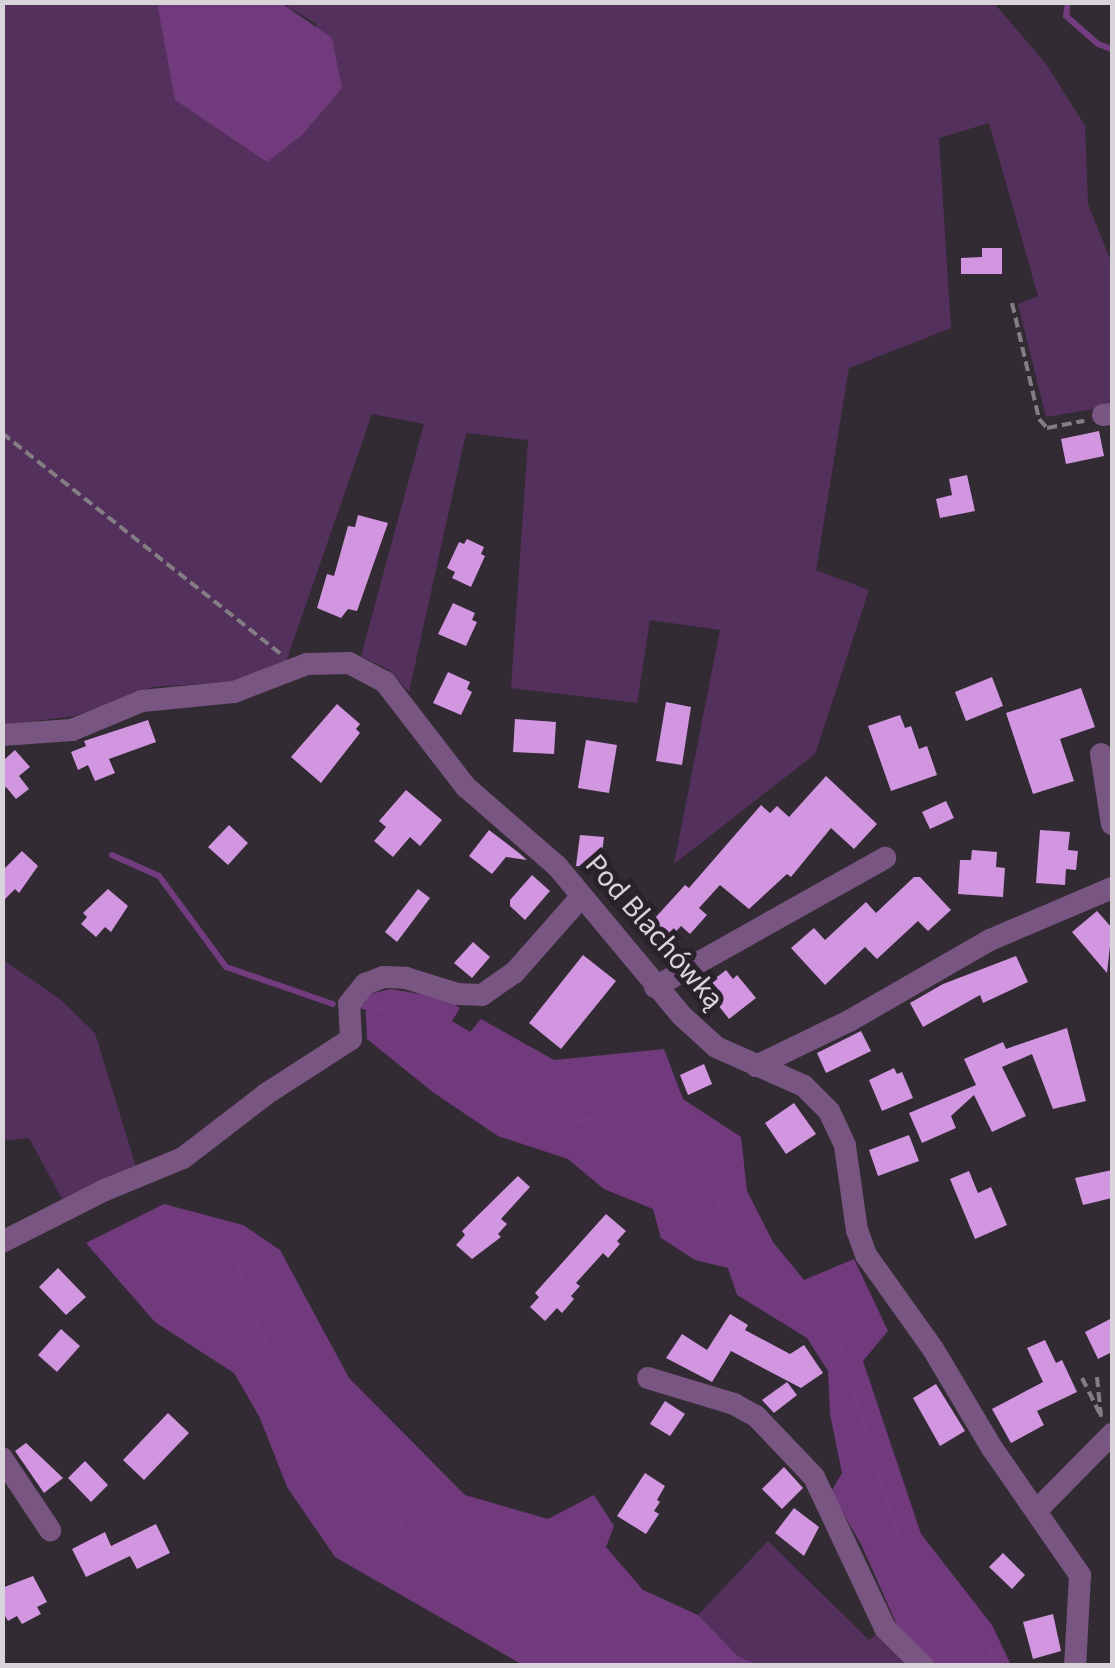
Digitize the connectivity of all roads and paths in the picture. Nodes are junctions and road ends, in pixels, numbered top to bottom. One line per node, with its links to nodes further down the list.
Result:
1 (1012, 303): 2 (path)
2 (1108, 415)
3 (2, 433): 4 (path)
4 (307, 664): 5 (street, Pod Blachówką); 10 (street, Pod Blachówką)
5 (2, 736)
6 (1101, 754): 7 (street)
7 (1112, 824)
8 (885, 858): 11 (street)
9 (1112, 888): 12 (street)
10 (581, 897): 11 (street, Pod Blachówką); 13 (street)
11 (655, 987): 12 (street, Pod Blachówką)
12 (756, 1066): 19 (street, Pod Blachówką)
13 (2, 1242)
14 (648, 1378): 21 (street)
15 (1082, 1378): 17 (path)
16 (1097, 1378): 17 (path)
17 (1106, 1431): 19 (street)
18 (2, 1458): 20 (street)
19 (1036, 1511): 22 (street, Pod Blachówką)
20 (50, 1530)
21 (923, 1666)
22 (1075, 1666)

